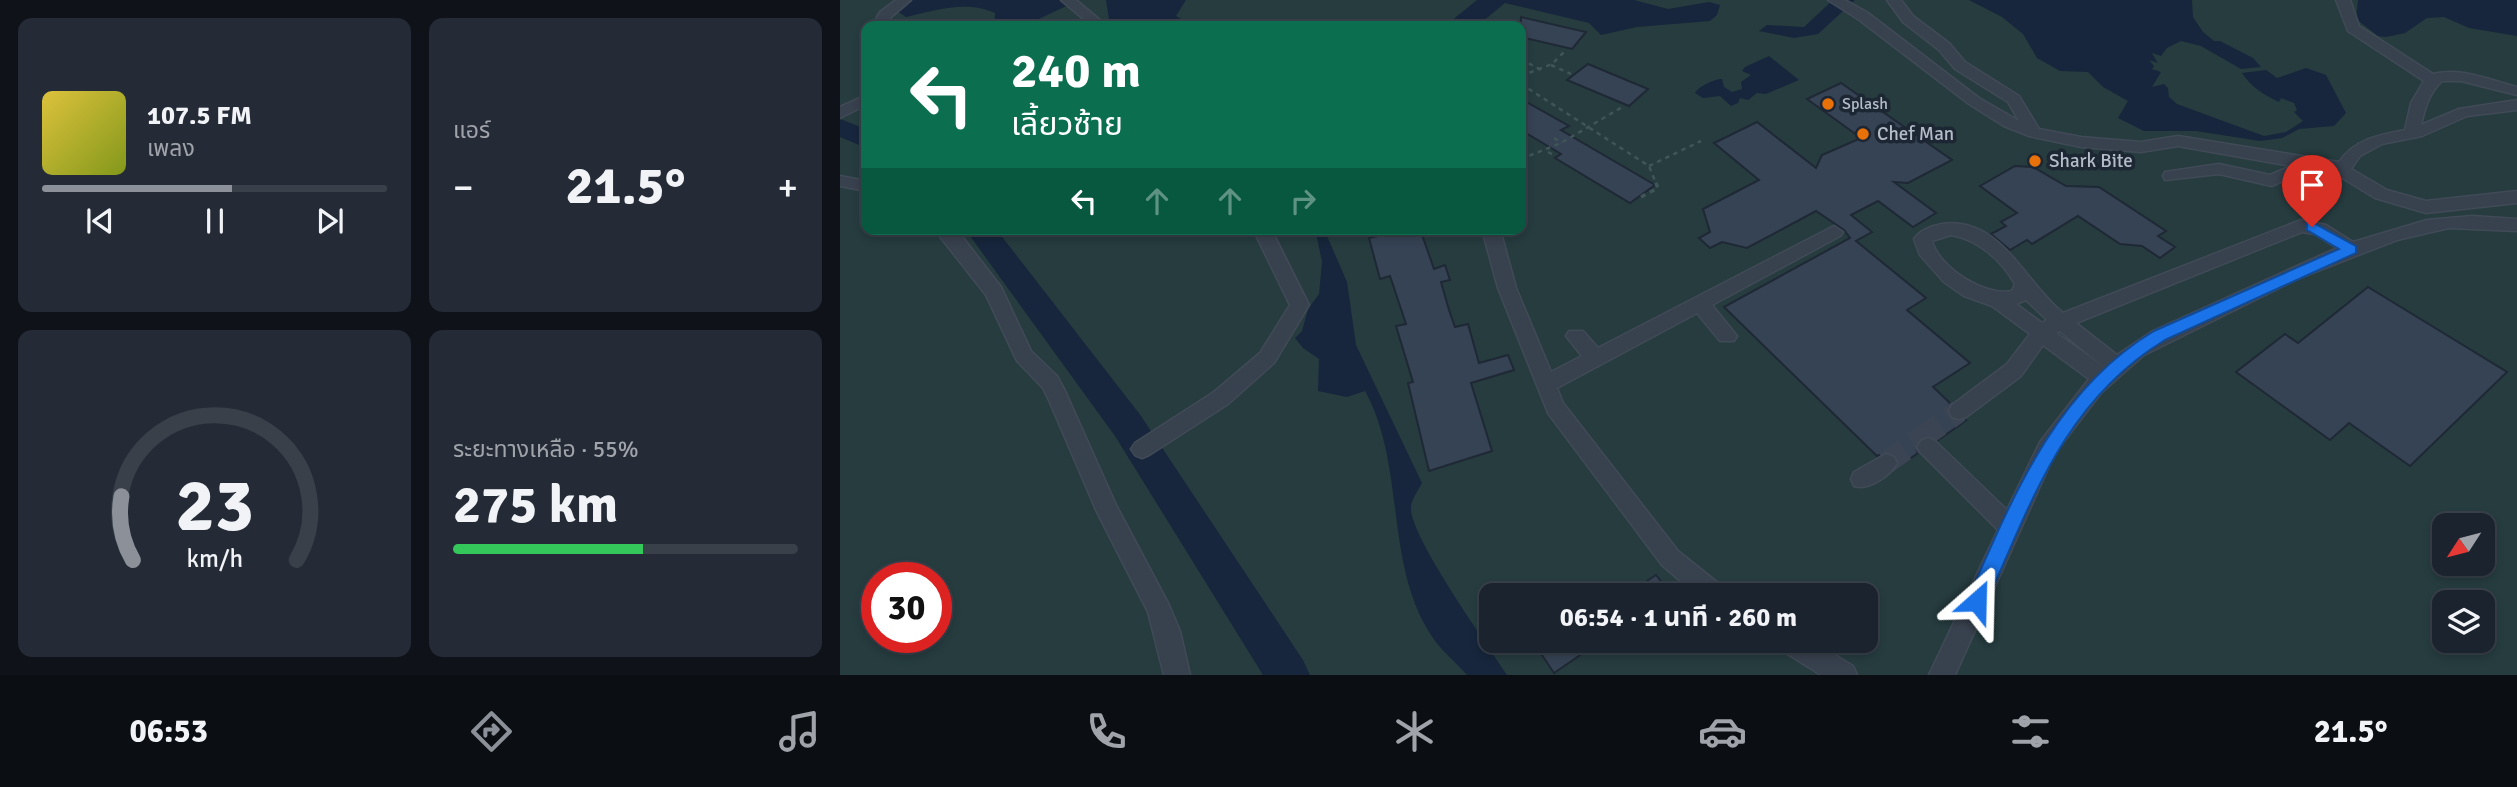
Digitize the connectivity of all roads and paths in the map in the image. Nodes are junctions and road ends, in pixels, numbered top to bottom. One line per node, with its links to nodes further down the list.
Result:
1 (904, 0): 6 (street)
2 (1068, 0): 7 (street)
3 (1835, 0): 23 (street)
4 (1894, 0): 23 (street)
5 (2343, 0): 14 (street)
6 (882, 21)
7 (1094, 21)
8 (1566, 50): 10 (path)
9 (1526, 62): 11 (path)
10 (1550, 64): 11 (path); 13 (path)
11 (1541, 70): 12 (path)
12 (1526, 74)
13 (1571, 74)
14 (2431, 79): 16 (street); 22 (street)
15 (1526, 87): 21 (path)
16 (2517, 92)
17 (861, 102): 20 (street)
18 (1624, 106): 21 (path)
19 (2517, 106): 32 (street)
20 (840, 113)
21 (1587, 126): 26 (path); 31 (path)
22 (2412, 129)
23 (2029, 131): 30 (street)
24 (1554, 138): 26 (path)
25 (1701, 141): 31 (path)
26 (1562, 143): 27 (path)
27 (1548, 152): 28 (path); 29 (path)
28 (1554, 155)
29 (1526, 158)
30 (2312, 162): 32 (street); 33 (street)
31 (1649, 166): 36 (path)
32 (2342, 170): 37 (street)
33 (2171, 176)
34 (840, 181): 35 (street)
35 (861, 185)
36 (1641, 197)
37 (2517, 197)
38 (2517, 225): 43 (street)
39 (1834, 232): 46 (street)
40 (950, 235): 62 (street)
41 (1265, 235): 56 (street)
42 (1493, 235): 53 (street)
43 (2351, 249): 47 (street); 52 (street)
44 (2024, 284): 45 (street); 45 (street); 47 (street)
45 (1999, 301): 48 (street)
46 (1699, 302): 50 (street); 51 (street)
47 (2060, 322): 48 (street); 52 (street)
48 (2042, 332): 52 (street); 54 (street)
49 (1576, 336): 51 (street)
50 (1727, 336)
51 (1595, 358): 53 (street)
52 (2110, 373): 59 (street)
53 (1545, 385): 60 (street)
54 (1959, 411)
55 (1928, 447): 59 (street)
56 (1142, 449)
57 (1886, 463): 58 (street)
58 (1862, 479)
59 (2011, 528): 64 (street)
60 (1700, 583)
61 (1808, 653): 63 (street)
62 (1177, 675)
63 (1844, 675)
64 (1942, 675)

